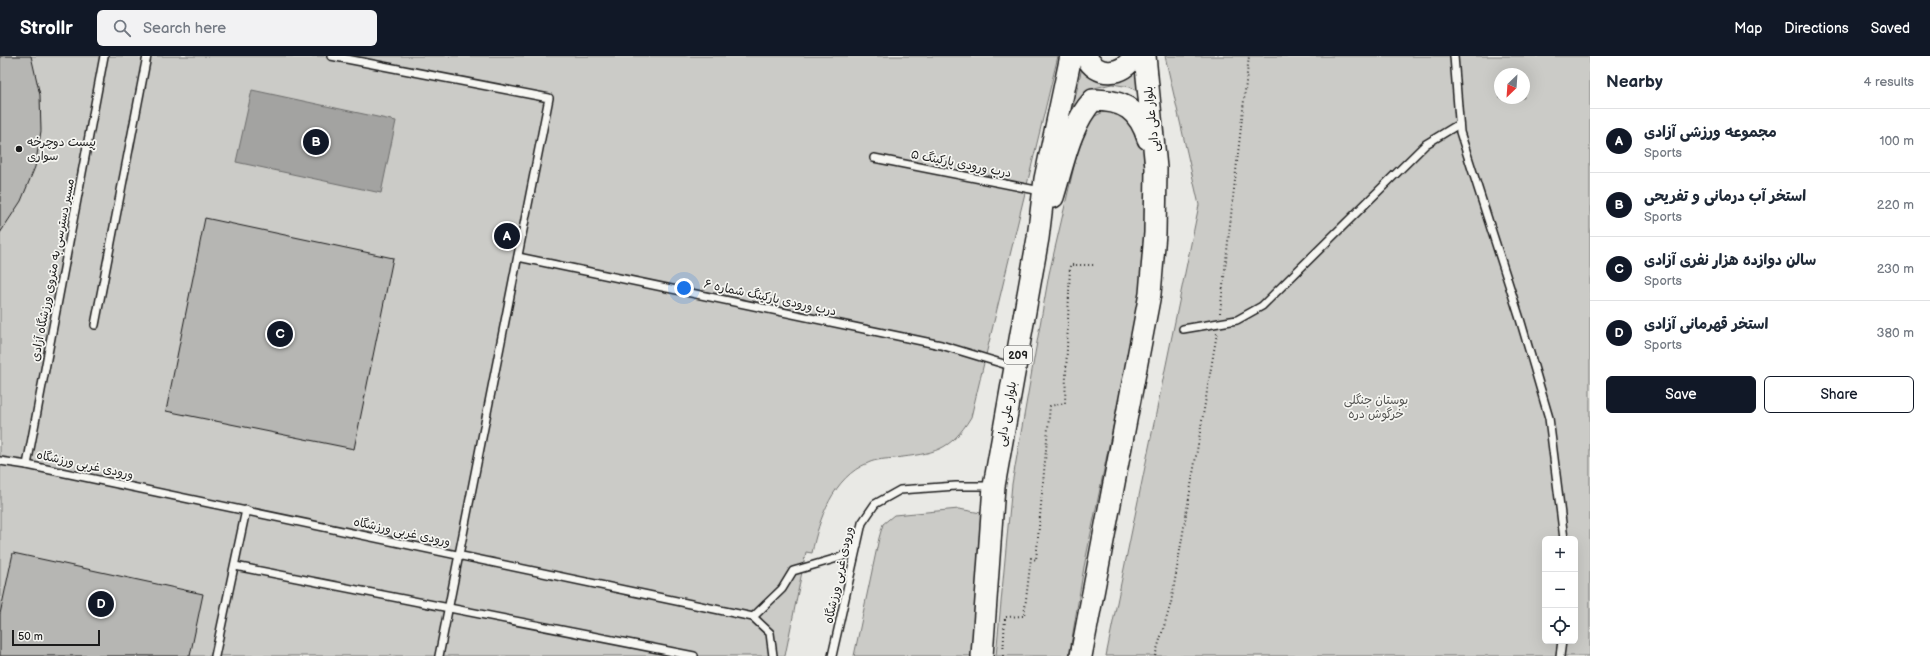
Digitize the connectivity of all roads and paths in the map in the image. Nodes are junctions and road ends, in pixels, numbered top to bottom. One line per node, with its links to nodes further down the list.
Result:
1 (104, 56): 22 (lane, مسیر دسترسی به متروی ورزشگاه آزادی)
2 (147, 56): 18 (lane)
3 (331, 56): 15 (lane)
4 (1071, 56): 13 (main road, بلوار علی دایی / 209)
5 (1086, 56): 6 (main road)
6 (1134, 56)
7 (1145, 56): 12 (main road, بلوار علی دایی)
8 (1249, 56): 17 (path)
9 (1454, 56): 10 (lane)
10 (1459, 124): 17 (lane); 25 (lane)
11 (874, 158): 13 (lane, درب ورودی پارکینگ ۵)
12 (1156, 168): 14 (main road); 39 (main road, بلوار علی دایی)
13 (1043, 191): 14 (main road, بلوار علی دایی / 209)
14 (1038, 238): 20 (main road, بلوار علی دایی / 209)
15 (518, 257): 20 (lane, درب ورودی پارکینگ شماره ۶); 27 (lane)
16 (1096, 265): 38 (path)
17 (1218, 323): 19 (lane); 40 (path)
18 (95, 325)
19 (1183, 329)
20 (1016, 368): 23 (main road, بلوار علی دایی / 209)
21 (0, 461): 22 (lane, ورودی غربی ورزشگاه)
22 (27, 465): 24 (lane, ورودی غربی ورزشگاه)
23 (994, 486): 26 (lane, ورودی غربی ورزشگاه); 37 (main road, بلوار علی دایی / 209)
24 (246, 510): 27 (lane, ورودی غربی ورزشگاه); 28 (lane)
25 (1564, 536)
26 (857, 546): 30 (lane); 36 (lane, ورودی غربی ورزشگاه)
27 (459, 555): 29 (lane); 30 (lane, ورودی غربی ورزشگاه)
28 (235, 566): 29 (lane); 32 (lane)
29 (449, 608): 33 (lane); 34 (lane)
30 (753, 617): 35 (lane)
31 (1562, 644): 41 (lane)
32 (215, 656)
33 (439, 656)
34 (694, 656)
35 (772, 656)
36 (832, 656)
37 (982, 656)
38 (1003, 656)
39 (1081, 656)
40 (1155, 656)
41 (1560, 656)

